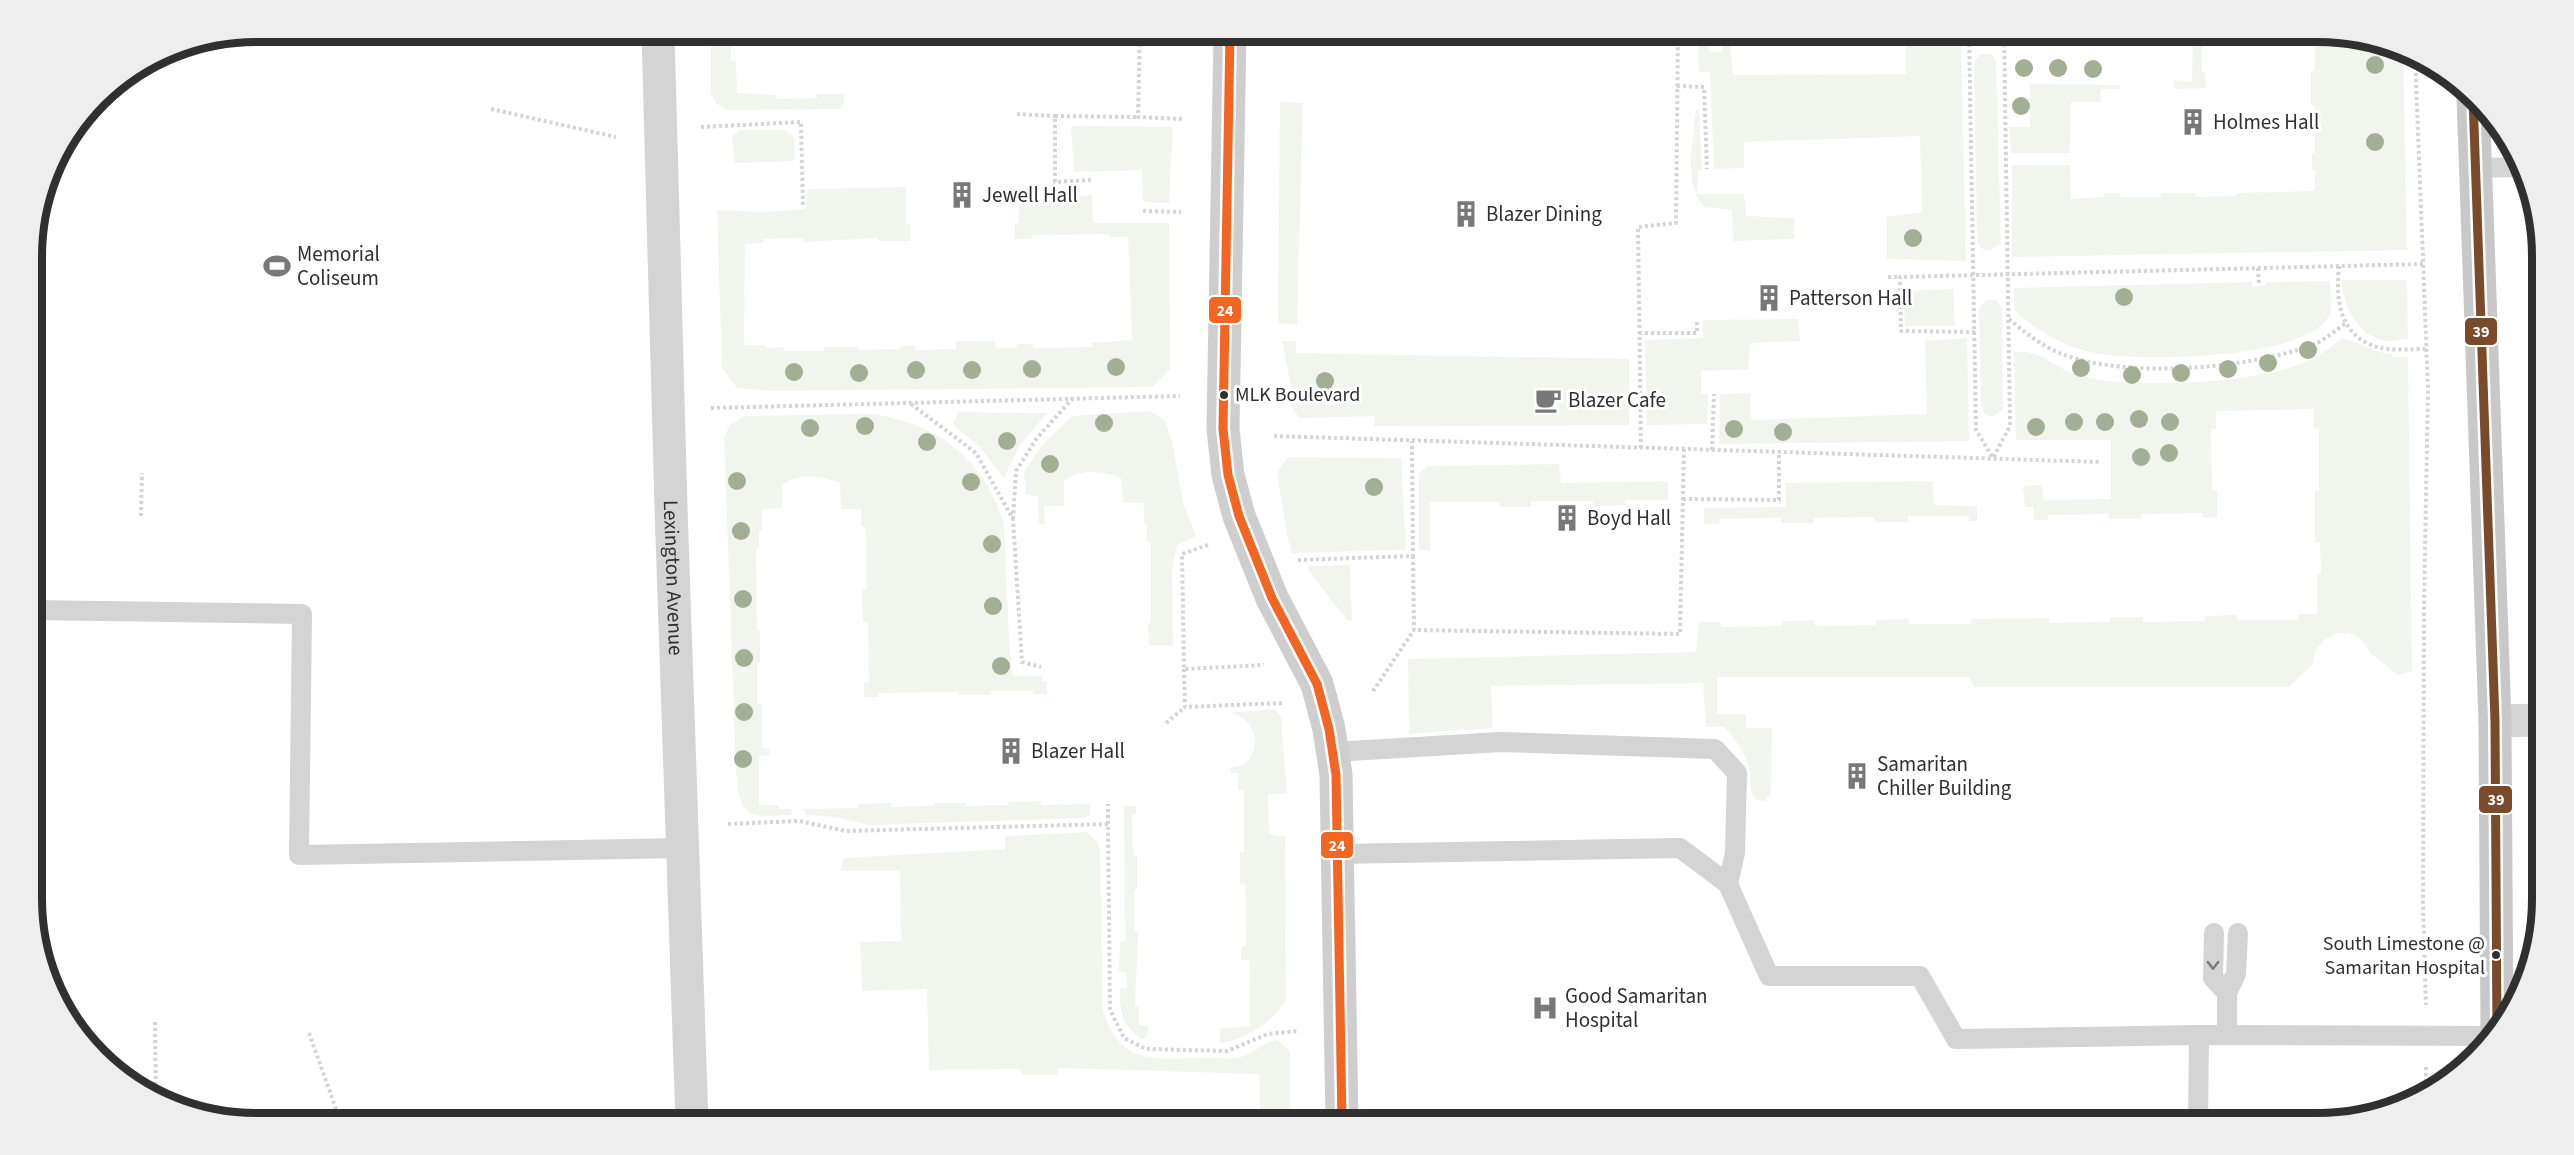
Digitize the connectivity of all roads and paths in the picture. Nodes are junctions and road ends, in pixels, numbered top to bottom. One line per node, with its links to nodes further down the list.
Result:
1 (658, 42): 73 (street, Lexington Avenue)
2 (1140, 42): 13 (path)
3 (1230, 42): 69 (street)
4 (1677, 42): 8 (path)
5 (1969, 42): 28 (path)
6 (2004, 42): 27 (path)
7 (2415, 65): 24 (path)
8 (1677, 86): 19 (path); 36 (path)
9 (491, 109): 16 (path)
10 (2473, 109): 18 (main road)
11 (1017, 114): 12 (path)
12 (1055, 116): 13 (path); 20 (path)
13 (1138, 117): 14 (path)
14 (1182, 119)
15 (701, 127): 21 (path)
16 (616, 137)
17 (2513, 167): 18 (lane)
18 (2475, 168): 67 (main road)
19 (1707, 169)
20 (1091, 180)
21 (802, 207)
22 (1143, 211): 23 (path)
23 (1181, 212)
24 (2423, 264): 25 (path); 37 (path)
25 (2339, 266): 26 (path); 34 (path)
26 (2258, 268): 27 (path); 31 (path)
27 (2008, 273): 28 (path); 32 (path)
28 (1974, 275): 30 (path); 35 (path)
29 (1888, 277): 30 (path)
30 (1900, 277): 35 (path)
31 (2259, 286)
32 (2008, 319): 34 (path); 49 (path)
33 (1697, 320): 36 (path)
34 (2346, 323): 37 (path)
35 (1975, 332): 49 (path)
36 (1639, 333): 45 (path)
37 (2426, 349): 86 (path)
38 (1713, 394): 47 (path)
39 (1180, 396): 40 (path)
40 (1072, 399): 41 (path); 54 (path)
41 (910, 404): 42 (path); 54 (path)
42 (711, 408)
43 (1274, 436): 44 (path)
44 (1412, 441): 45 (path); 56 (path)
45 (1641, 447): 46 (path)
46 (1684, 449): 47 (path); 52 (path)
47 (1712, 450): 48 (path)
48 (1779, 452): 49 (path); 52 (path)
49 (1993, 458): 50 (path)
50 (2100, 462)
51 (142, 473): 53 (path)
52 (1683, 499): 59 (path)
53 (141, 516)
54 (1013, 519): 61 (path)
55 (1208, 545): 62 (path)
56 (1413, 556): 57 (path); 59 (path)
57 (1296, 560)
58 (42, 609): 73 (lane)
59 (1414, 630): 63 (path)
60 (1274, 665): 62 (path)
61 (1041, 667)
62 (1184, 669): 65 (path)
63 (1373, 691)
64 (1292, 702): 65 (path)
65 (1185, 707): 68 (path)
66 (2532, 720): 67 (street)
67 (2495, 721): 79 (main road)
68 (1166, 723)
69 (1333, 752): 74 (street); 75 (lane)
70 (1108, 804): 72 (path)
71 (728, 824): 72 (path)
72 (1108, 824): 81 (path)
73 (682, 848): 90 (street, Lexington Avenue)
74 (1337, 854): 75 (lane); 91 (street)
75 (1728, 884): 83 (lane)
76 (2214, 933): 78 (lane, one-way to 78)
77 (2238, 933): 78 (lane)
78 (2227, 993): 84 (lane)
79 (2496, 1018)
80 (155, 1022): 88 (path)
81 (1298, 1031)
82 (309, 1033): 89 (path)
83 (2199, 1035): 84 (lane); 92 (lane)
84 (2227, 1035): 86 (lane)
85 (2483, 1035): 86 (lane)
86 (2427, 1036): 87 (path)
87 (2426, 1083)
88 (156, 1088)
89 (337, 1113)
90 (692, 1113)
91 (1342, 1113)
92 (2198, 1113)

